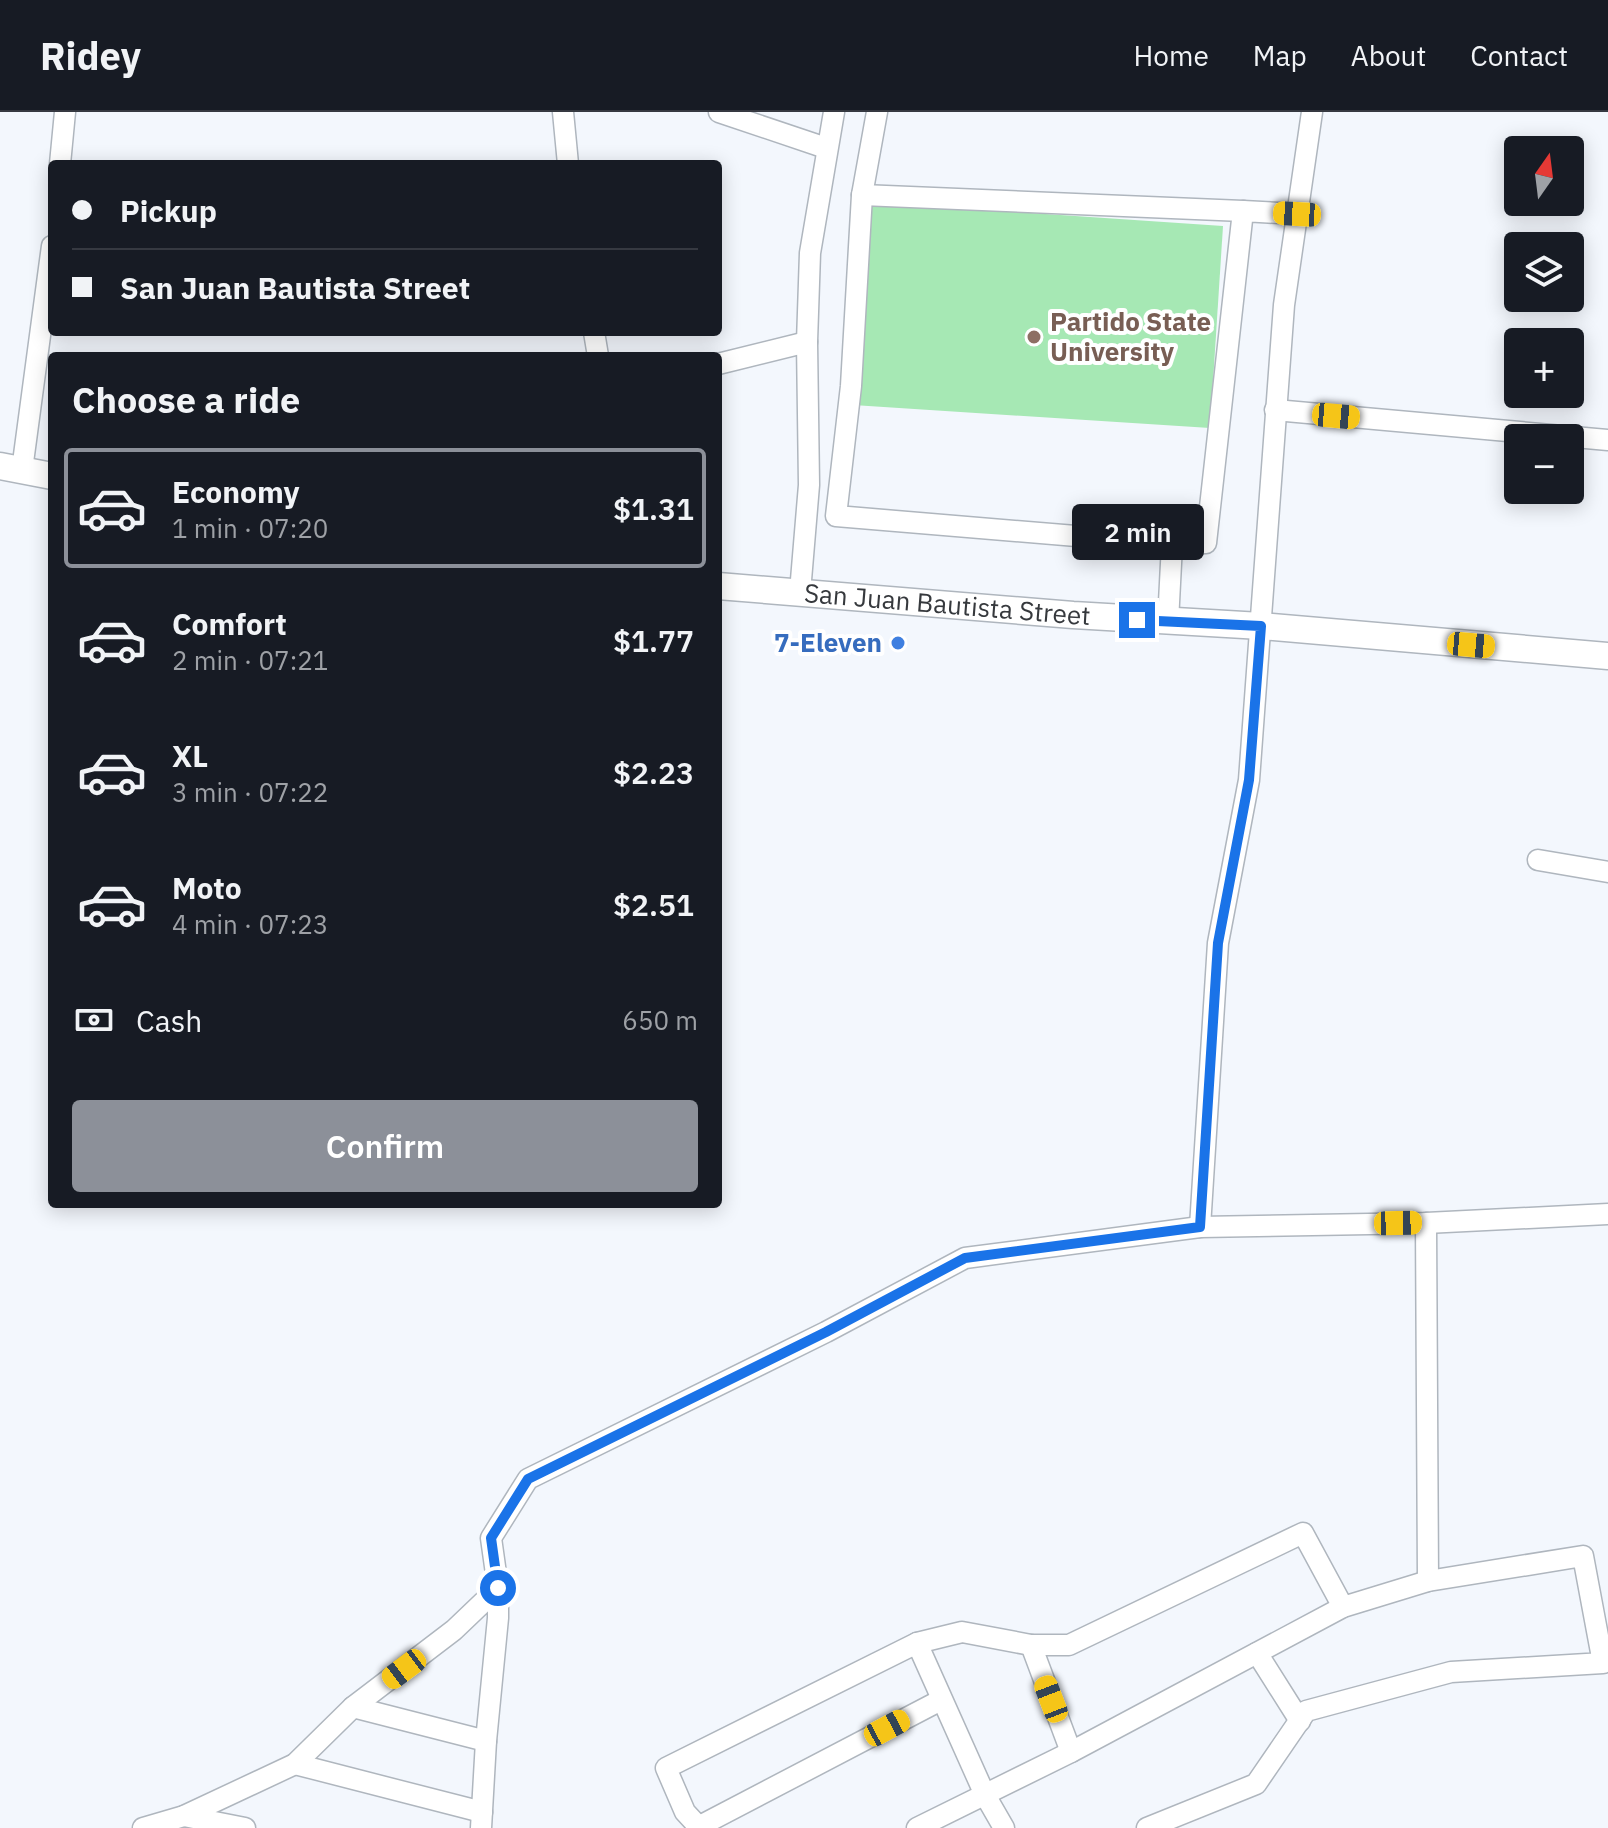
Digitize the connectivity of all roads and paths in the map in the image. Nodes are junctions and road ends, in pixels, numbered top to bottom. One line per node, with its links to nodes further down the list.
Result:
1 (65, 112): 8 (street)
2 (563, 112): 9 (street)
3 (719, 112): 7 (street)
4 (834, 112): 7 (street)
5 (877, 112): 10 (street)
6 (1312, 112): 12 (street)
7 (826, 148): 14 (street)
8 (60, 160)
9 (568, 160)
10 (862, 195): 11 (street); 20 (street)
11 (1243, 211): 12 (street); 20 (street)
12 (1297, 214): 16 (street)
13 (48, 268): 18 (street)
14 (807, 342): 15 (street); 22 (street)
15 (722, 363)
16 (1275, 410): 17 (street); 24 (street)
17 (1608, 440)
18 (11, 468): 19 (main road)
19 (48, 475)
20 (1172, 544): 23 (street)
21 (722, 586): 22 (main road, San Juan Bautista Street)
22 (800, 592): 23 (main road, San Juan Bautista Street)
23 (1168, 622): 24 (main road, San Juan Bautista Street)
24 (1261, 626): 25 (main road, San Juan Bautista Street); 30 (street)
25 (1608, 656)
26 (1538, 860): 27 (street)
27 (1608, 872)
28 (1608, 1214): 29 (street)
29 (1426, 1223): 30 (street); 31 (street)
30 (1200, 1227): 32 (street)
31 (1428, 1581): 33 (street); 39 (street)
32 (498, 1588): 38 (street); 40 (street)
33 (1343, 1607): 35 (street); 36 (street)
34 (917, 1643): 35 (street); 37 (street); 46 (street)
35 (1031, 1645): 41 (street)
36 (1257, 1653): 39 (street); 41 (street)
37 (941, 1700): 43 (street); 46 (street)
38 (353, 1707): 40 (street); 42 (street)
39 (1300, 1721): 51 (street)
40 (486, 1741): 45 (street)
41 (1071, 1752): 43 (street)
42 (295, 1764): 44 (street); 45 (street)
43 (985, 1795): 49 (street); 50 (street)
44 (184, 1816): 47 (street); 48 (street)
45 (481, 1820)
46 (698, 1827)
47 (143, 1828)
48 (245, 1828)
49 (917, 1828)
50 (1004, 1828)
51 (1147, 1828)

